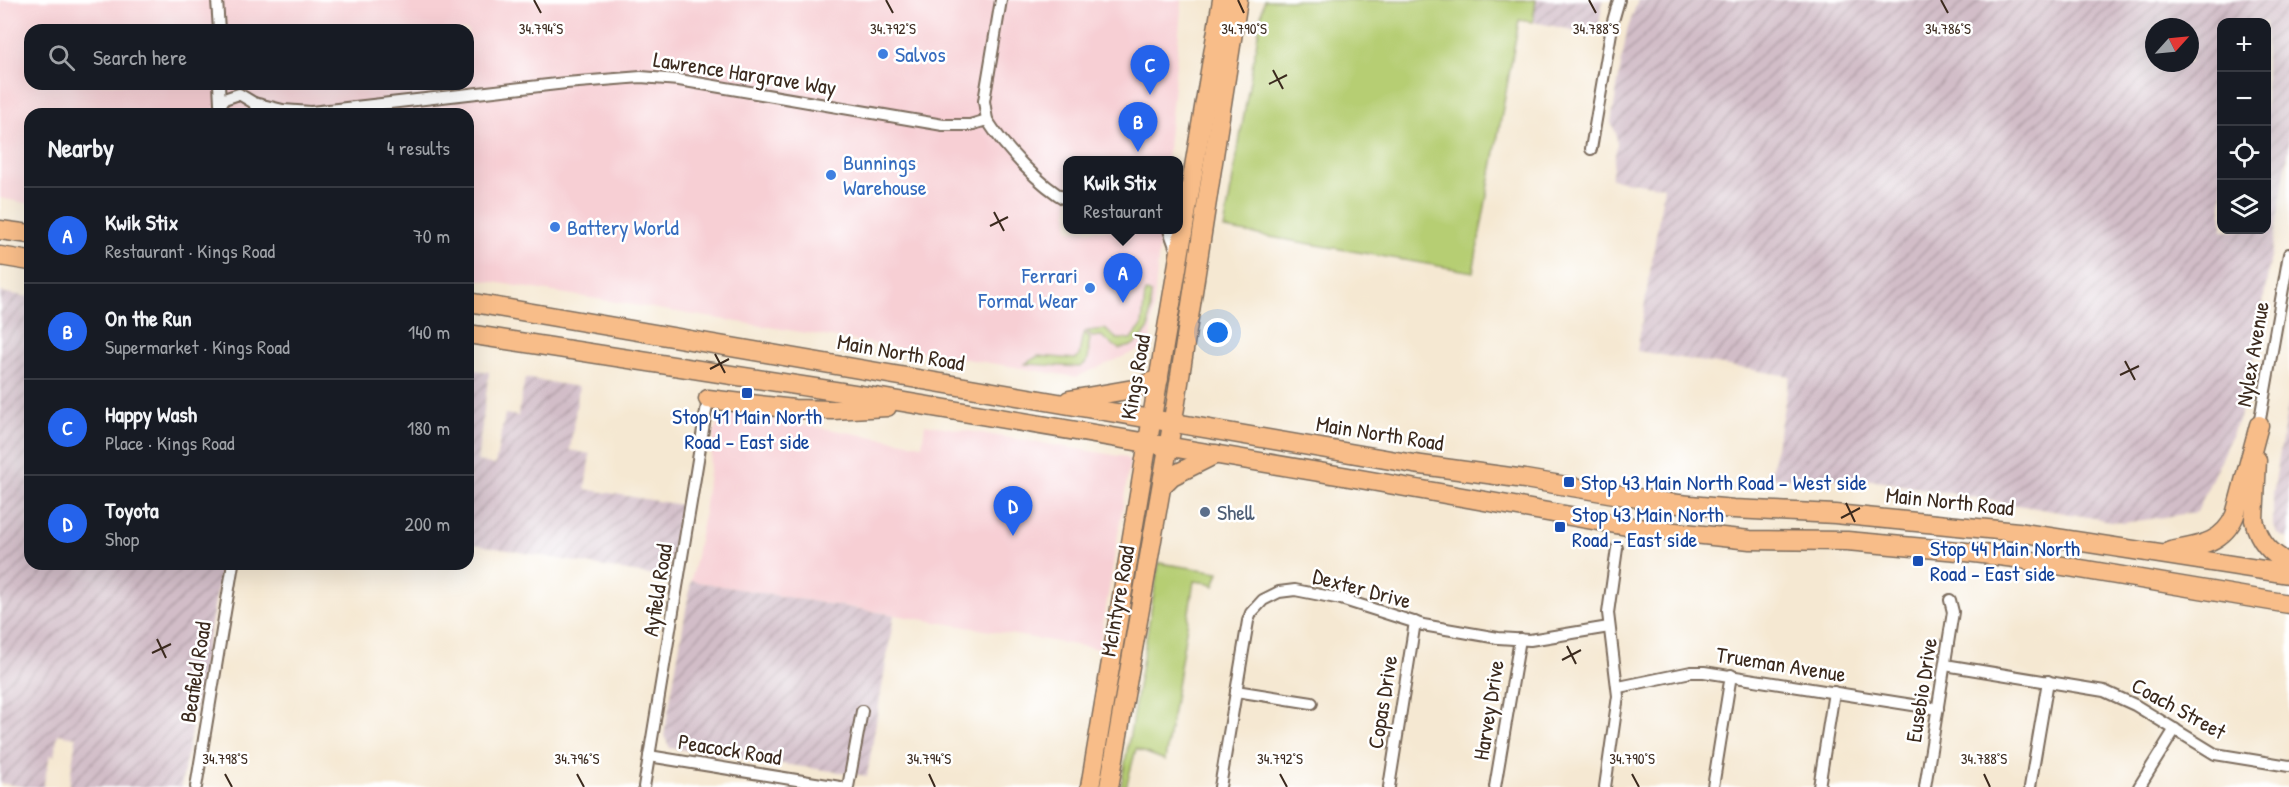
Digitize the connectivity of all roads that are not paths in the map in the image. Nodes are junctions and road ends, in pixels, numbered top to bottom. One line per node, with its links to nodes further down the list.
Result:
1 (217, 0): 6 (street)
2 (1001, 0): 14 (street)
3 (1222, 0): 22 (main road, Kings Road)
4 (1238, 0): 31 (main road, Kings Road)
5 (1619, 0): 15 (street)
6 (219, 24)
7 (219, 90): 10 (street)
8 (240, 90): 9 (street)
9 (250, 99): 10 (street); 11 (street); 12 (street, Lawrence Hargrave Way)
10 (218, 108)
11 (255, 108)
12 (277, 108)
13 (350, 108): 14 (street, Lawrence Hargrave Way)
14 (987, 120): 16 (street)
15 (1591, 149)
16 (1063, 197)
17 (0, 230): 18 (main road)
18 (24, 233)
19 (1170, 234): 22 (street)
20 (2289, 254): 32 (street, Nylex Avenue)
21 (0, 256): 23 (main road)
22 (1179, 258): 26 (main road, Kings Road)
23 (24, 260)
24 (474, 303): 28 (main road, Main North Road)
25 (474, 335): 29 (main road)
26 (1159, 379): 28 (main road); 30 (main road, Kings Road)
27 (708, 399): 29 (main road); 59 (street, Ayfield Road)
28 (1056, 402): 30 (main road, Main North Road)
29 (922, 405): 33 (main road)
30 (1152, 420): 31 (main road, Main North Road); 33 (main road, Kings Road)
31 (1172, 423): 34 (main road, McIntyre Road); 38 (main road, Main North Road)
32 (2259, 425): 38 (main road); 39 (main road)
33 (1148, 443): 34 (main road); 47 (main road, McIntyre Road)
34 (1168, 446): 35 (main road); 36 (main road, McIntyre Road)
35 (1216, 454): 36 (main road); 44 (main road)
36 (1162, 486): 43 (main road, McIntyre Road)
37 (1617, 548): 46 (street)
38 (2158, 553): 41 (main road, Main North Road)
39 (2289, 563)
40 (232, 570): 61 (street, Beafield Road)
41 (2289, 574)
42 (1950, 600): 49 (street, Eusebio Drive)
43 (1141, 603): 47 (main road); 66 (main road, McIntyre Road)
44 (2289, 604)
45 (1414, 622): 48 (street, Dexter Drive); 53 (street, Dexter Drive); 68 (street, Copas Drive)
46 (1609, 627): 48 (street, Dexter Drive); 52 (street)
47 (1115, 637): 65 (main road, McIntyre Road)
48 (1520, 639): 69 (street, Harvey Drive)
49 (1945, 665): 51 (street, Coach Street); 56 (street, Eusebio Drive)
50 (1731, 675): 52 (street, Trueman Avenue); 54 (street, Trueman Avenue); 71 (street)
51 (2048, 681): 58 (street, Coach Street); 74 (street)
52 (1619, 687): 70 (street)
53 (1236, 691): 55 (street); 67 (street, Dexter Drive)
54 (1834, 692): 56 (street, Trueman Avenue); 72 (street)
55 (1312, 703)
56 (1938, 709): 73 (street, Eusebio Drive)
57 (862, 711): 64 (street)
58 (2175, 729): 60 (street, Coach Street); 75 (street)
59 (649, 756): 62 (street, Ayfield Road); 63 (street, Peacock Road)
60 (2289, 766)
61 (196, 787)
62 (644, 787)
63 (840, 787)
64 (848, 787)
65 (1090, 787)
66 (1109, 787)
67 (1220, 787)
68 (1389, 787)
69 (1495, 787)
70 (1605, 787)
71 (1713, 787)
72 (1819, 787)
73 (1925, 787)
74 (2030, 787)
75 (2139, 787)

